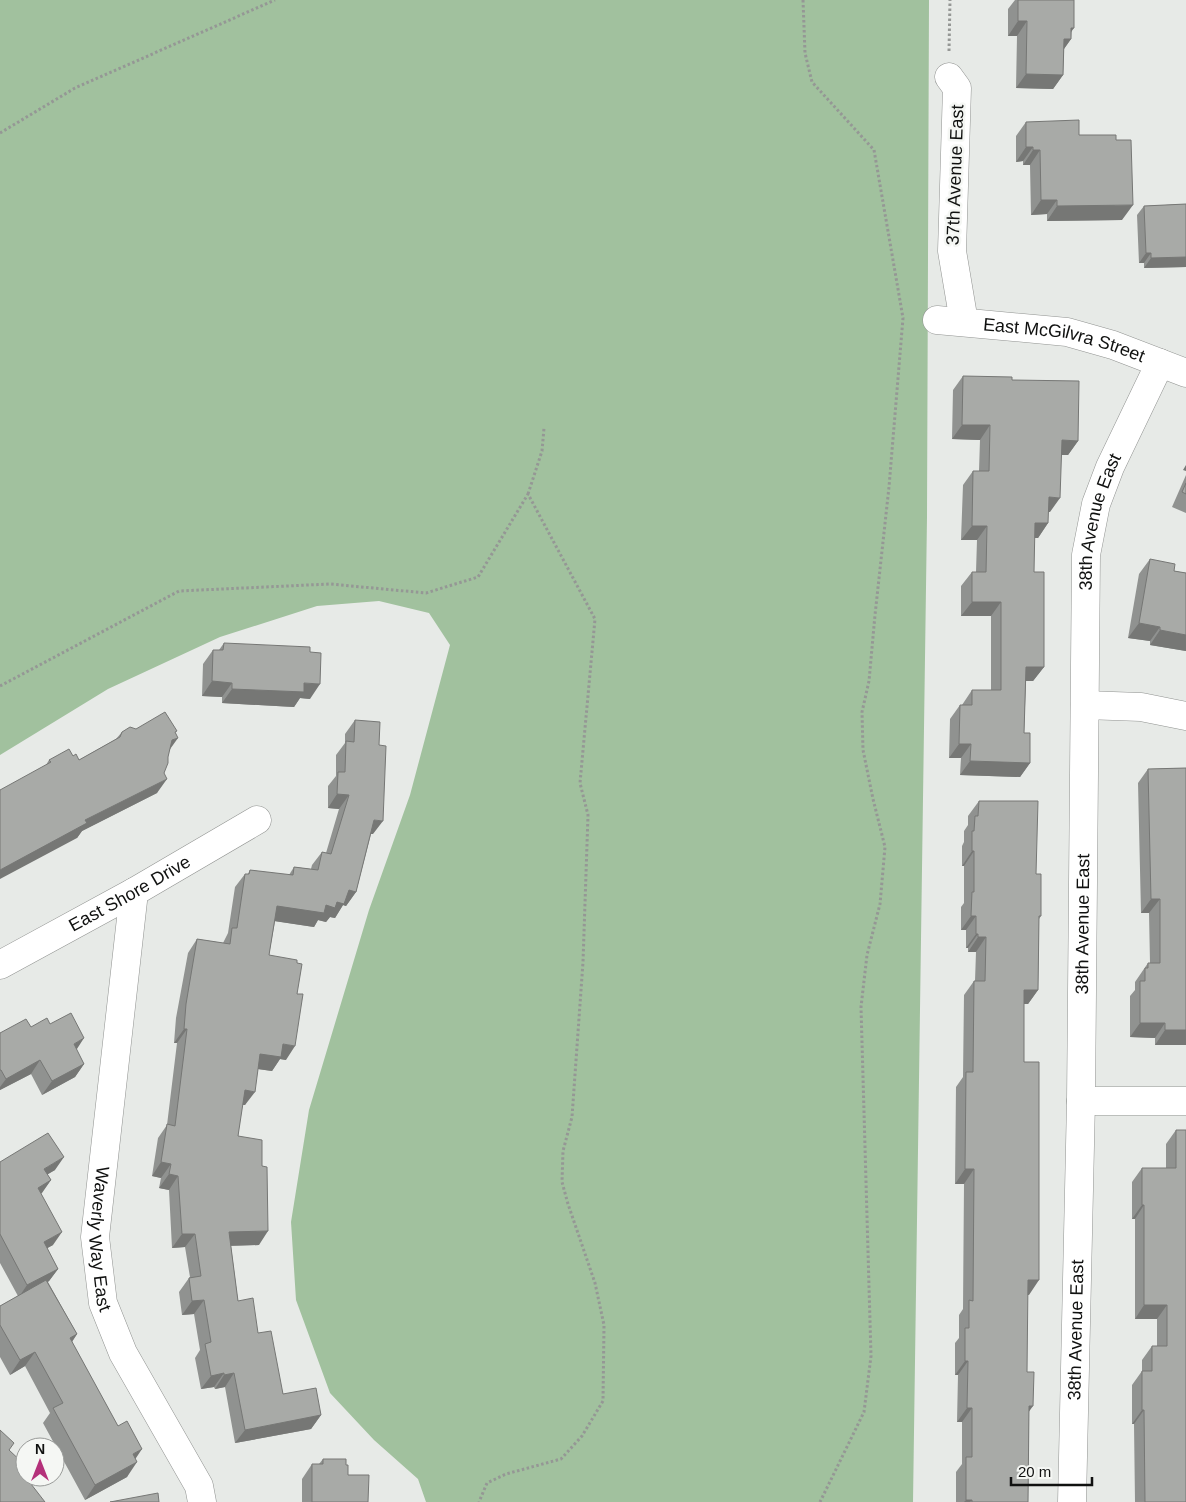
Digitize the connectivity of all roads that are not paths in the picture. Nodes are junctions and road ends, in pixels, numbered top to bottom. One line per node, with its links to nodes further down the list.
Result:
1 (949, 77): 3 (street, 37th Avenue East)
2 (937, 320): 3 (street, East McGilvra Street)
3 (964, 322): 4 (street, East McGilvra Street)
4 (1160, 363): 5 (street, East McGilvra Street); 6 (street, 38th Avenue East)
5 (1186, 372)
6 (1085, 706): 7 (street); 11 (street, 38th Avenue East)
7 (1186, 716)
8 (257, 820): 9 (street, East Shore Drive)
9 (134, 892): 10 (street, East Shore Drive); 13 (street, Waverly Way East)
10 (0, 965)
11 (1081, 1101): 12 (street); 14 (street, 38th Avenue East)
12 (1186, 1101)
13 (202, 1502)
14 (1072, 1502)

